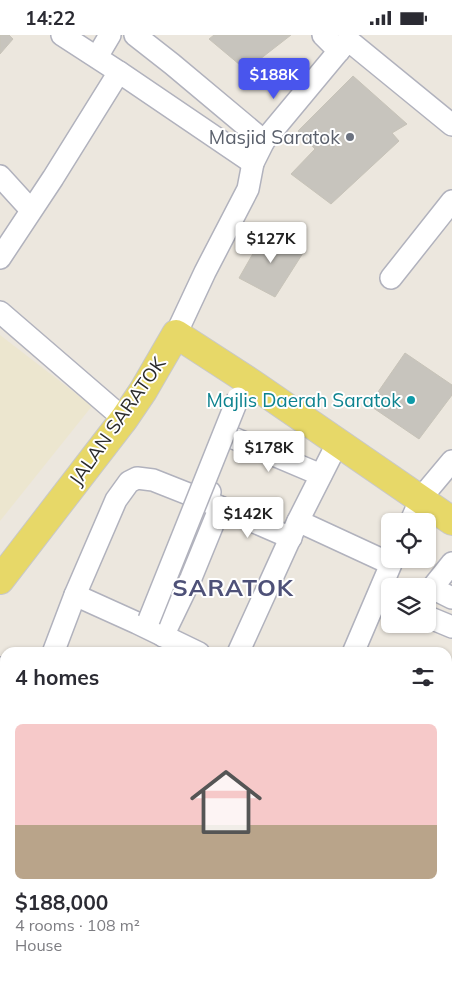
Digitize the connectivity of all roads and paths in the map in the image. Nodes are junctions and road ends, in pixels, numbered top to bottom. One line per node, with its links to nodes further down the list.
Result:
1 (62, 35): 6 (street)
2 (110, 35): 6 (street)
3 (135, 35): 8 (street)
4 (323, 35): 5 (street)
5 (346, 40): 10 (street); 11 (street)
6 (97, 57): 7 (street)
7 (119, 72): 9 (street); 15 (street)
8 (188, 78): 9 (street); 11 (street)
9 (165, 105): 12 (street)
10 (452, 125)
11 (264, 141): 12 (street)
12 (253, 163): 19 (street)
13 (0, 176): 15 (street)
14 (452, 201): 17 (street)
15 (31, 210): 16 (street)
16 (0, 258)
17 (392, 278)
18 (0, 312): 21 (street)
19 (176, 334): 20 (main road); 21 (main road, JALAN SARATOK)
20 (245, 391): 22 (street); 23 (main road); 39 (street, bridge)
21 (124, 419): 32 (main road, JALAN SARATOK)
22 (231, 437): 25 (street); 26 (street)
23 (338, 442): 25 (street); 27 (main road)
24 (452, 461): 27 (street)
25 (321, 475): 29 (street)
26 (207, 501): 29 (street); 35 (street); 39 (street); 39 (street)
27 (416, 510): 28 (main road)
28 (452, 521)
29 (295, 529): 30 (street); 43 (street)
30 (381, 557)
31 (452, 563): 33 (street)
32 (0, 579)
33 (436, 583)
34 (436, 592): 36 (street)
35 (75, 595): 39 (street); 41 (street)
36 (452, 598)
37 (381, 604): 44 (street)
38 (436, 620): 40 (street)
39 (150, 626): 42 (street)
40 (452, 627)
41 (55, 647)
42 (188, 647)
43 (241, 647)
44 (356, 647)

